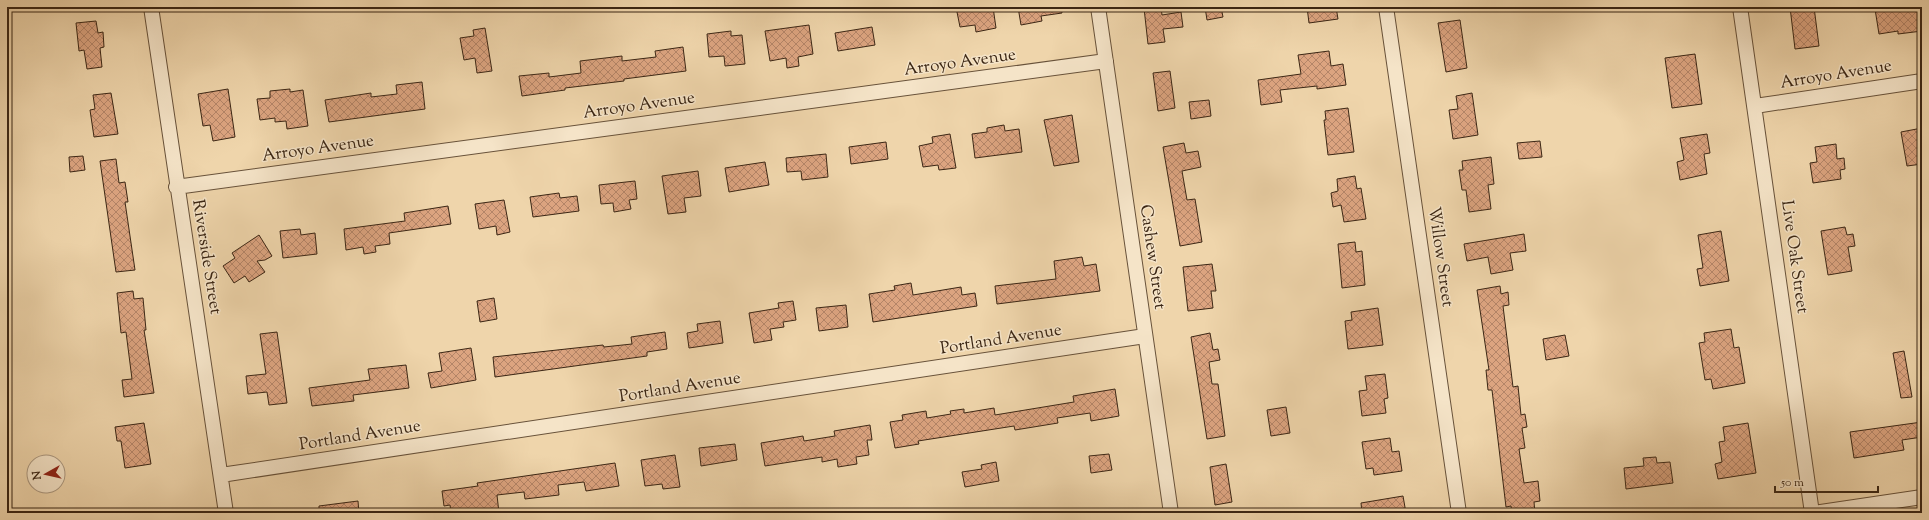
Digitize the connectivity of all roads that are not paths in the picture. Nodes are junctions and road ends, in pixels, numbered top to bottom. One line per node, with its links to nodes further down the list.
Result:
1 (151, 7): 8 (street, Riverside Street)
2 (1098, 7): 5 (street, Cashew Street)
3 (1386, 7): 14 (street, Willow Street)
4 (1740, 7): 7 (street, Live Oak Street)
5 (1106, 61): 8 (street, Arroyo Avenue); 9 (street, Cashew Street)
6 (1922, 80): 7 (street, Arroyo Avenue)
7 (1755, 106): 15 (street, Live Oak Street)
8 (176, 186): 10 (street, Riverside Street)
9 (1145, 336): 10 (street, Portland Avenue); 13 (street, Cashew Street)
10 (221, 475): 12 (street, Riverside Street)
11 (1922, 497): 15 (street)
12 (226, 513)
13 (1171, 513)
14 (1458, 513)
15 (1813, 513)

